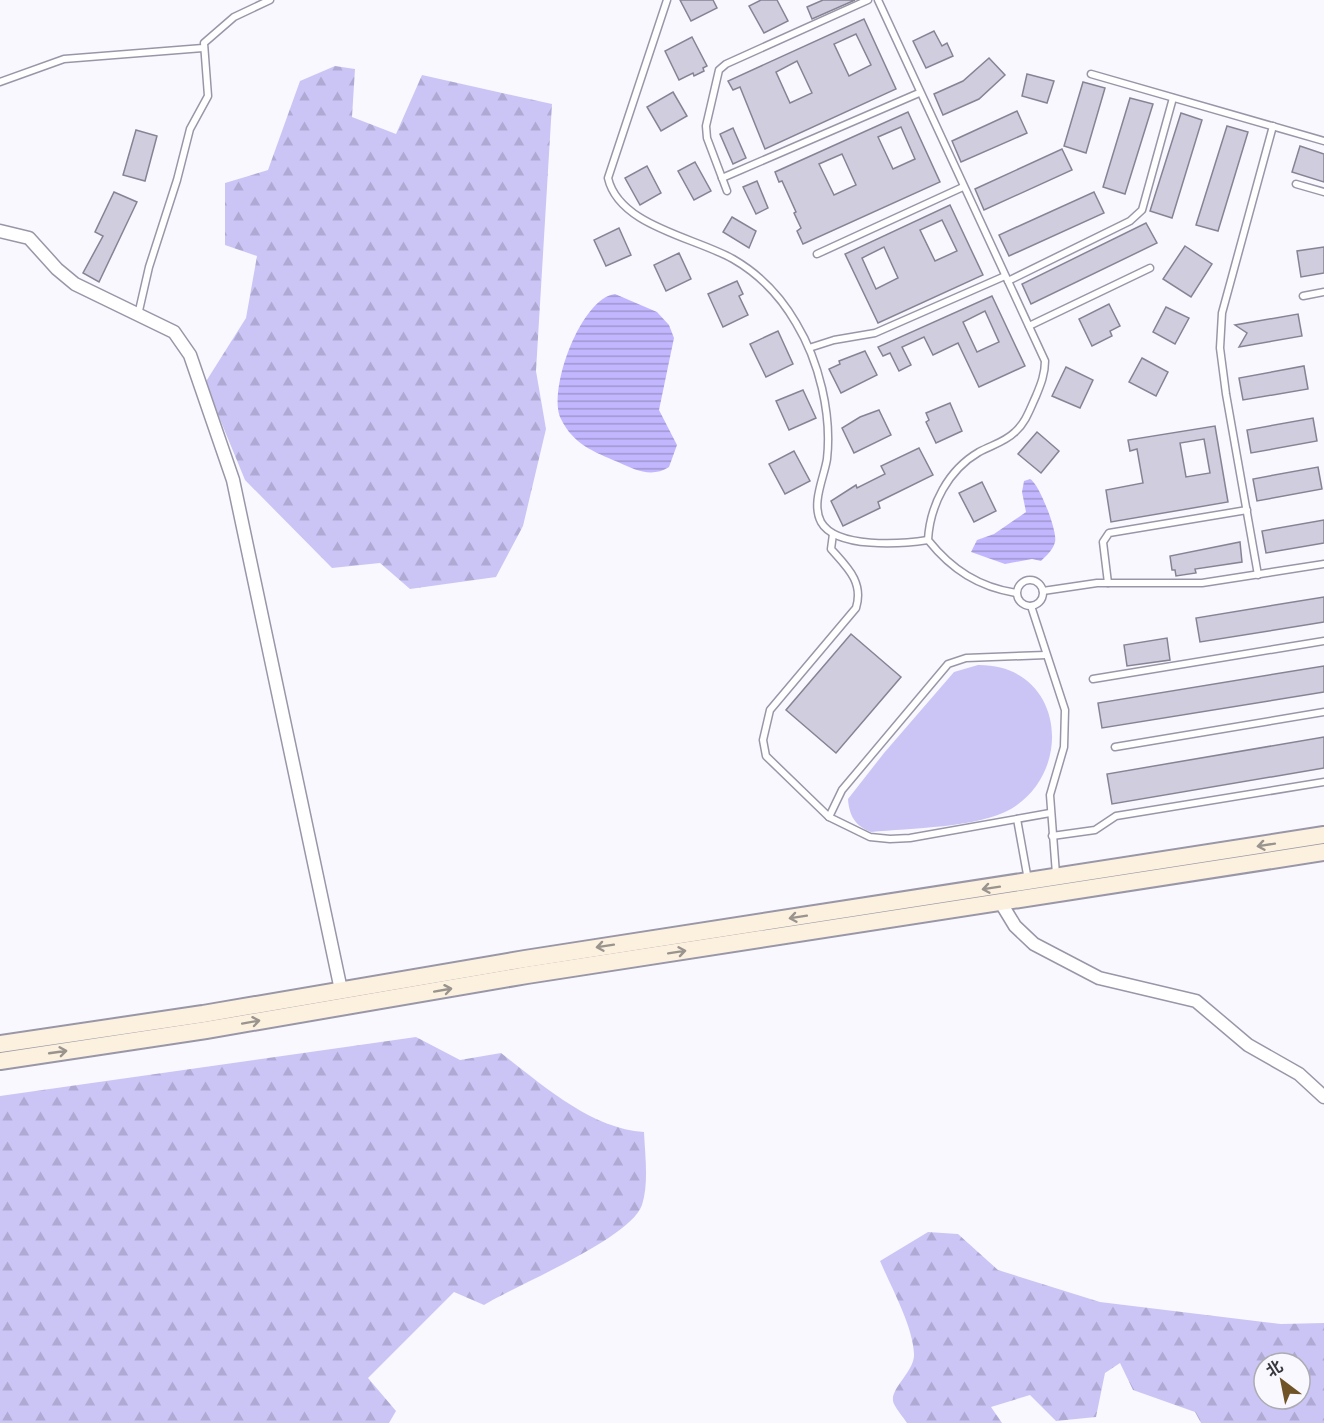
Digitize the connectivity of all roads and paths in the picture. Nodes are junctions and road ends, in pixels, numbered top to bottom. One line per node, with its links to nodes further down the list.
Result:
1 (270, 0): 5 (lane)
2 (667, 0): 25 (lane)
3 (868, 0): 12 (lane)
4 (878, 0): 8 (lane)
5 (203, 48): 7 (lane); 23 (lane)
6 (1091, 74): 9 (lane)
7 (0, 82)
8 (919, 93): 12 (lane); 14 (lane)
9 (1173, 98): 10 (lane); 20 (lane)
10 (1273, 126): 11 (lane); 26 (lane)
11 (1324, 141)
12 (722, 178): 15 (lane)
13 (1296, 184): 16 (lane)
14 (963, 187): 18 (lane); 20 (lane)
15 (727, 191)
16 (1324, 192)
17 (0, 231): 23 (street)
18 (817, 254)
19 (1150, 268): 24 (lane)
20 (1006, 278): 24 (lane); 25 (lane)
21 (1324, 292): 22 (lane)
22 (1303, 296)
23 (138, 316): 50 (street)
24 (1029, 326): 28 (lane)
25 (809, 348): 27 (lane)
26 (1247, 510): 30 (lane); 31 (lane)
27 (833, 534): 28 (lane); 42 (lane)
28 (928, 540): 33 (lane)
29 (1324, 564): 30 (lane)
30 (1258, 574): 31 (lane)
31 (1108, 583): 32 (lane)
32 (1043, 591): 33 (lane); 34 (lane)
33 (1016, 593): 34 (lane)
34 (1031, 606): 36 (lane)
35 (1324, 641): 37 (lane)
36 (1046, 656): 41 (lane); 42 (lane)
37 (1093, 679)
38 (1324, 712): 39 (lane)
39 (1115, 747)
40 (1324, 782): 45 (lane)
41 (1050, 813): 43 (lane); 45 (lane)
42 (829, 817): 43 (lane)
43 (1017, 819): 48 (lane)
44 (1324, 835): 47 (main road, one-way to 47)
45 (1052, 836): 47 (lane)
46 (1324, 852): 49 (main road)
47 (1056, 878): 48 (main road)
48 (1028, 882): 50 (main road, one-way to 50)
49 (1001, 903): 52 (main road, one-way to 49); 53 (street)
50 (341, 990): 51 (main road)
51 (0, 1044)
52 (0, 1060)
53 (1324, 1097)

